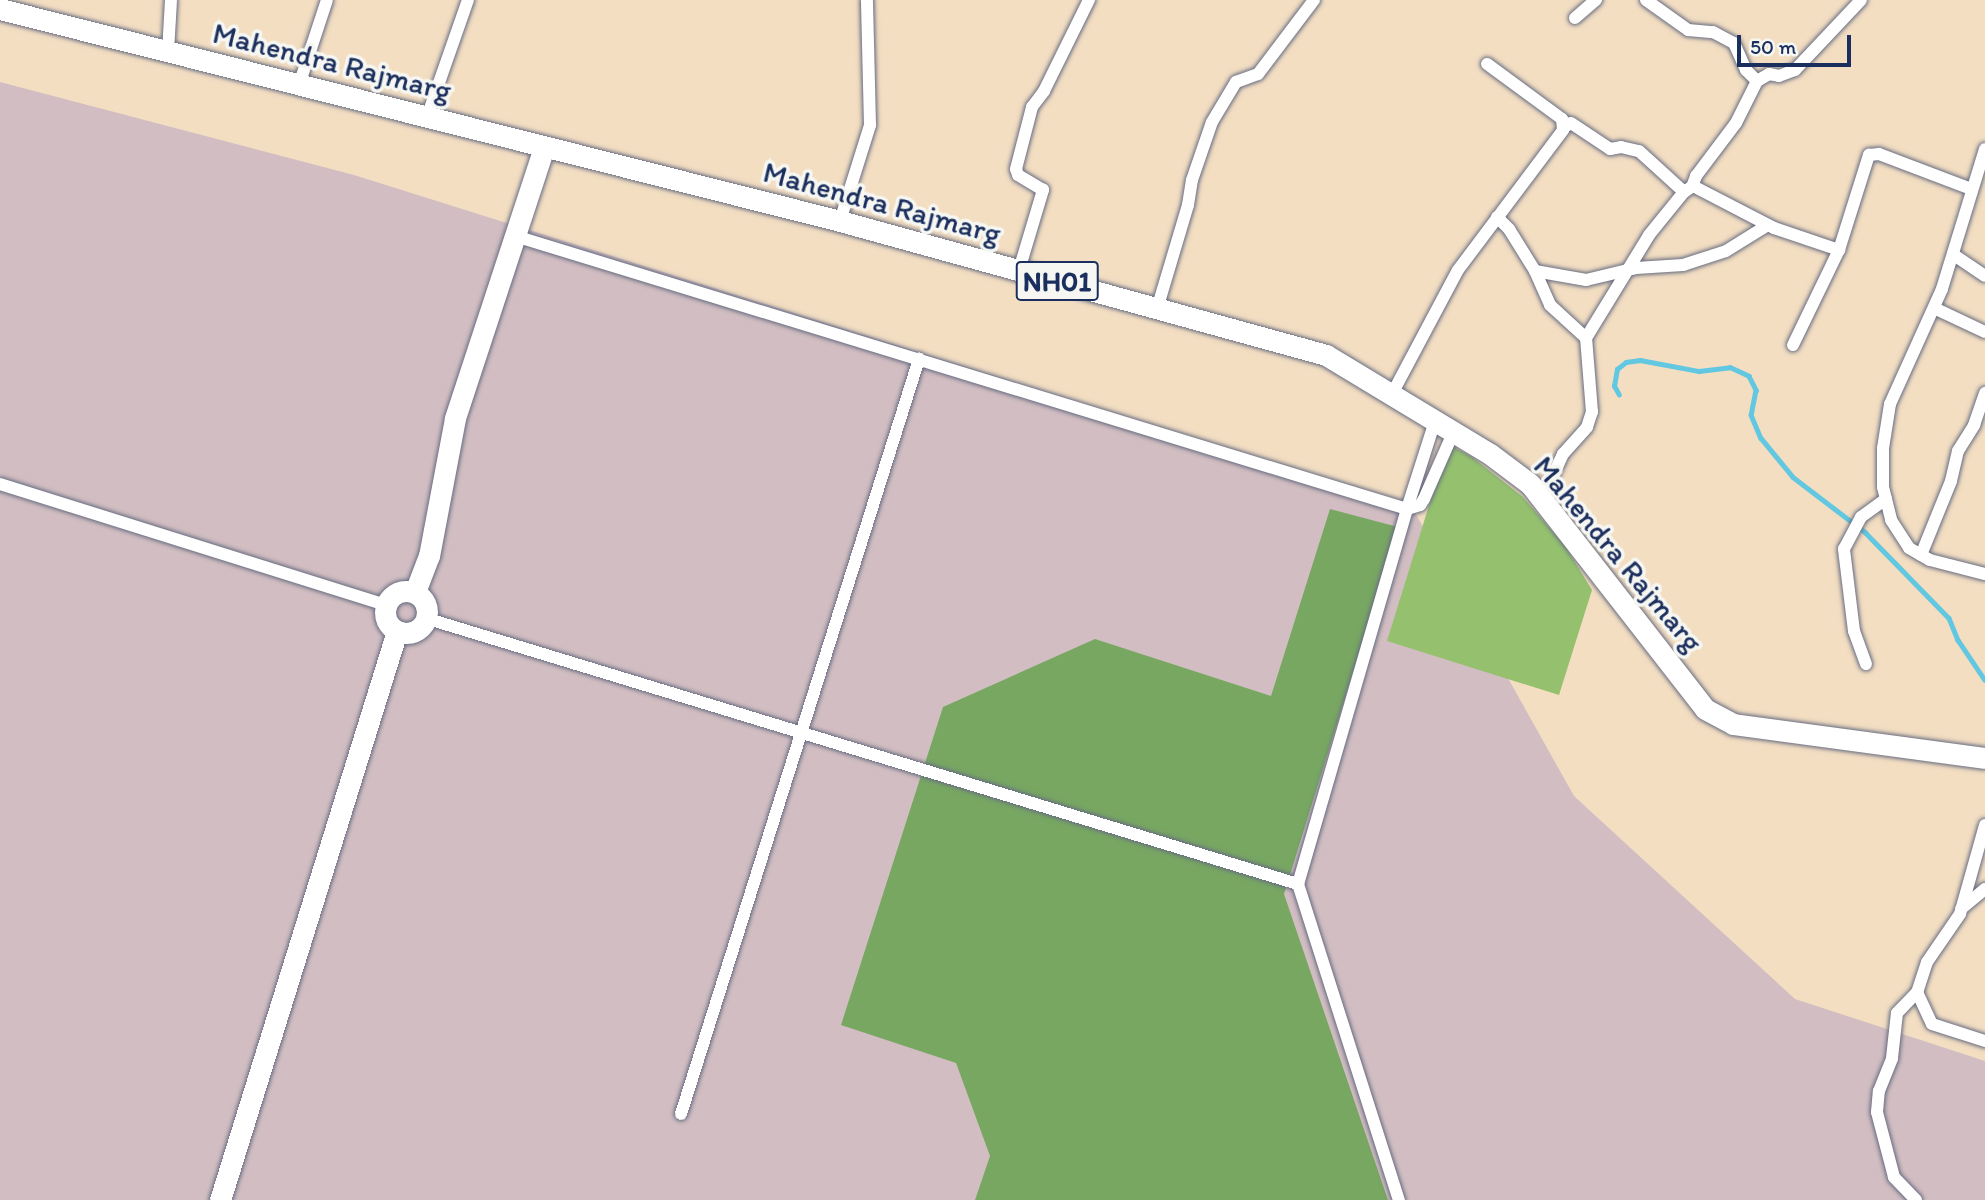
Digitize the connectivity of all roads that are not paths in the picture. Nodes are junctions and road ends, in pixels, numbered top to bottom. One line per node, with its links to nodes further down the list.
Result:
1 (170, 0): 12 (street)
2 (327, 0): 15 (street)
3 (468, 0): 16 (street)
4 (867, 0): 23 (street)
5 (1089, 0): 28 (street)
6 (1314, 0): 33 (street)
7 (1596, 0): 11 (street)
8 (1646, 0): 14 (street)
9 (1861, 0): 14 (street)
10 (0, 9): 12 (highway, Mahendra Rajmarg / NH01)
11 (1575, 18)
12 (168, 52): 15 (highway, Mahendra Rajmarg / NH01)
13 (1487, 64): 17 (street)
14 (1757, 80): 21 (street)
15 (299, 85): 16 (highway, Mahendra Rajmarg / NH01)
16 (427, 117): 18 (highway, Mahendra Rajmarg / NH01)
17 (1563, 128): 21 (street); 22 (street)
18 (544, 147): 23 (highway, Mahendra Rajmarg / NH01); 25 (highway)
19 (1985, 149): 20 (street)
20 (1971, 189): 26 (street); 27 (street)
21 (1688, 190): 24 (street); 30 (street)
22 (1497, 217): 29 (street); 39 (street)
23 (840, 221): 28 (highway, Mahendra Rajmarg / NH01)
24 (1768, 225): 26 (street); 30 (street)
25 (515, 236): 37 (street); 48 (highway)
26 (1839, 250): 36 (street)
27 (1954, 255): 31 (street); 32 (street)
28 (1019, 270): 33 (highway, Mahendra Rajmarg / NH01)
29 (1535, 271): 30 (street); 35 (street)
30 (1627, 271): 35 (street)
31 (1985, 276)
32 (1934, 308): 34 (street); 43 (street)
33 (1157, 309): 39 (highway, Mahendra Rajmarg / NH01)
34 (1985, 332)
35 (1586, 338): 44 (street)
36 (1793, 345)
37 (919, 359): 45 (street); 53 (street)
38 (1985, 393): 46 (street)
39 (1391, 394): 40 (highway, Mahendra Rajmarg / NH01)
40 (1435, 421): 41 (highway, Mahendra Rajmarg / NH01); 45 (street)
41 (1454, 431): 44 (highway, Mahendra Rajmarg / NH01); 45 (street)
42 (0, 484): 49 (street)
43 (1886, 499): 46 (street); 52 (street)
44 (1542, 500): 54 (highway, Mahendra Rajmarg / NH01)
45 (1407, 509): 56 (street)
46 (1921, 555): 47 (street)
47 (1985, 574)
48 (415, 592): 49 (highway); 50 (highway)
49 (386, 605): 51 (highway)
50 (425, 618): 51 (highway); 53 (street)
51 (397, 631): 62 (highway)
52 (1866, 664)
53 (801, 733): 56 (street); 61 (street)
54 (1985, 758)
55 (1985, 825): 58 (street)
56 (1298, 884): 63 (street)
57 (1985, 889): 58 (street)
58 (1961, 909): 59 (street)
59 (1917, 992): 60 (street); 64 (street)
60 (1985, 1041)
61 (681, 1115)
62 (220, 1200)
63 (1399, 1200)
64 (1916, 1200)

